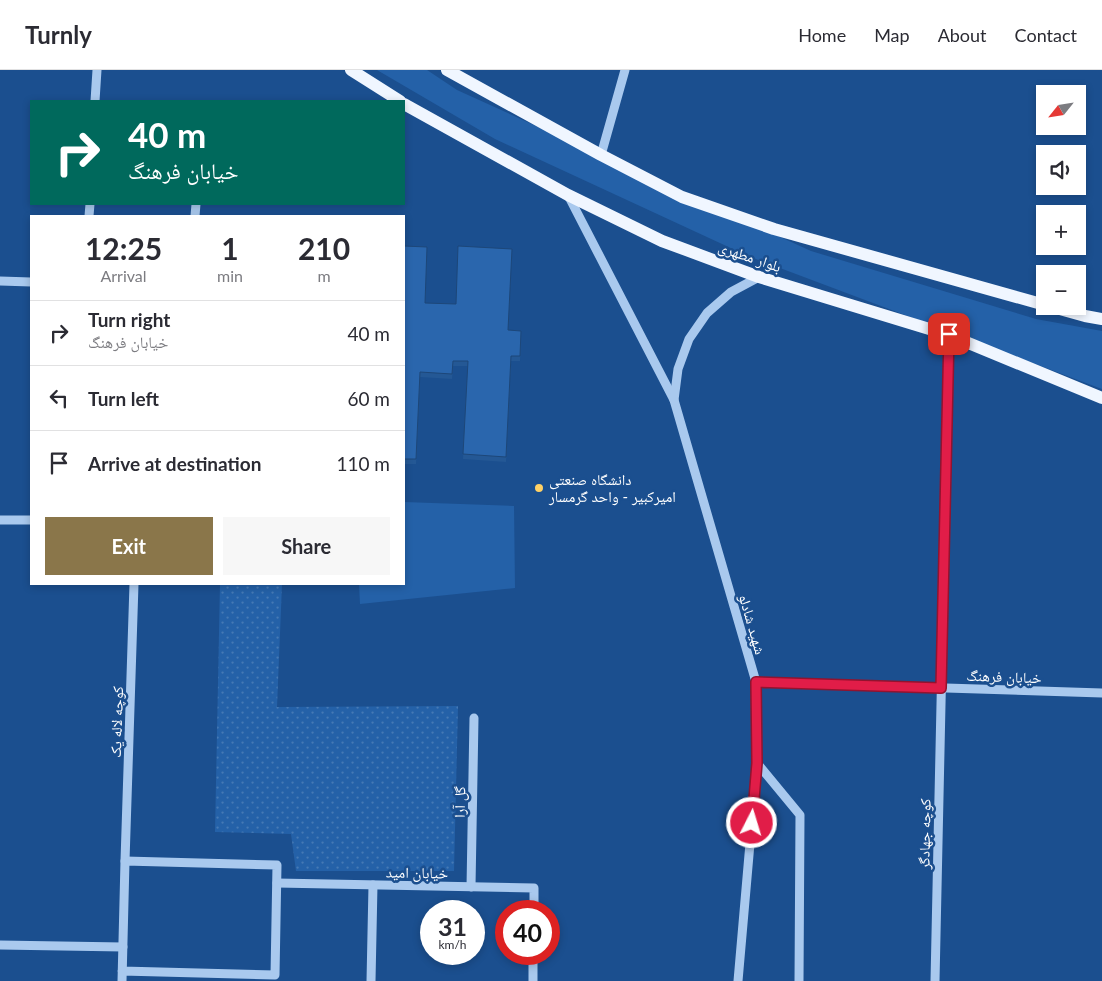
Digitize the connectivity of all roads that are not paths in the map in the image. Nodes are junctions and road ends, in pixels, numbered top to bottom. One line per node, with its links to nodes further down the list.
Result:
1 (96, 70): 5 (street)
2 (351, 70): 6 (main road)
3 (446, 70): 8 (main road)
4 (625, 70): 8 (street)
5 (95, 100)
6 (398, 100)
7 (405, 105): 9 (main road, بلوار مطهری)
8 (601, 155): 13 (main road)
9 (568, 195): 10 (main road, بلوار مطهری); 18 (street)
10 (759, 277): 16 (main road, بلوار مطهری); 18 (street)
11 (0, 281): 12 (street)
12 (30, 282)
13 (1036, 302)
14 (1081, 315): 15 (main road)
15 (1102, 319)
16 (949, 334): 17 (main road, بلوار مطهری); 23 (street, کوچه جهادگر)
17 (1102, 398)
18 (674, 400): 22 (street, شهید شادلو)
19 (0, 520): 20 (street)
20 (30, 520)
21 (134, 585): 27 (street, کوچه لاله یک)
22 (756, 682): 23 (street, خیابان فرهنگ); 26 (street, شهید شادلو)
23 (941, 688): 24 (street, خیابان فرهنگ); 42 (street, کوچه جهادگر)
24 (1102, 693)
25 (474, 718): 30 (street, گل آرا)
26 (757, 763): 40 (street, شهید شادلو); 41 (street)
27 (125, 861): 28 (street); 33 (street, کوچه لاله یک)
28 (277, 883): 29 (street, خیابان امید); 36 (street)
29 (373, 885): 30 (street, خیابان امید); 38 (street)
30 (471, 887): 31 (street, خیابان امید)
31 (534, 900)
32 (0, 945): 33 (street)
33 (122, 947): 35 (street, کوچه لاله یک)
34 (533, 965): 39 (street)
35 (122, 971): 36 (street); 37 (street, کوچه لاله یک)
36 (275, 978)
37 (122, 981)
38 (371, 981)
39 (532, 981)
40 (738, 981)
41 (799, 981)
42 (935, 981)

